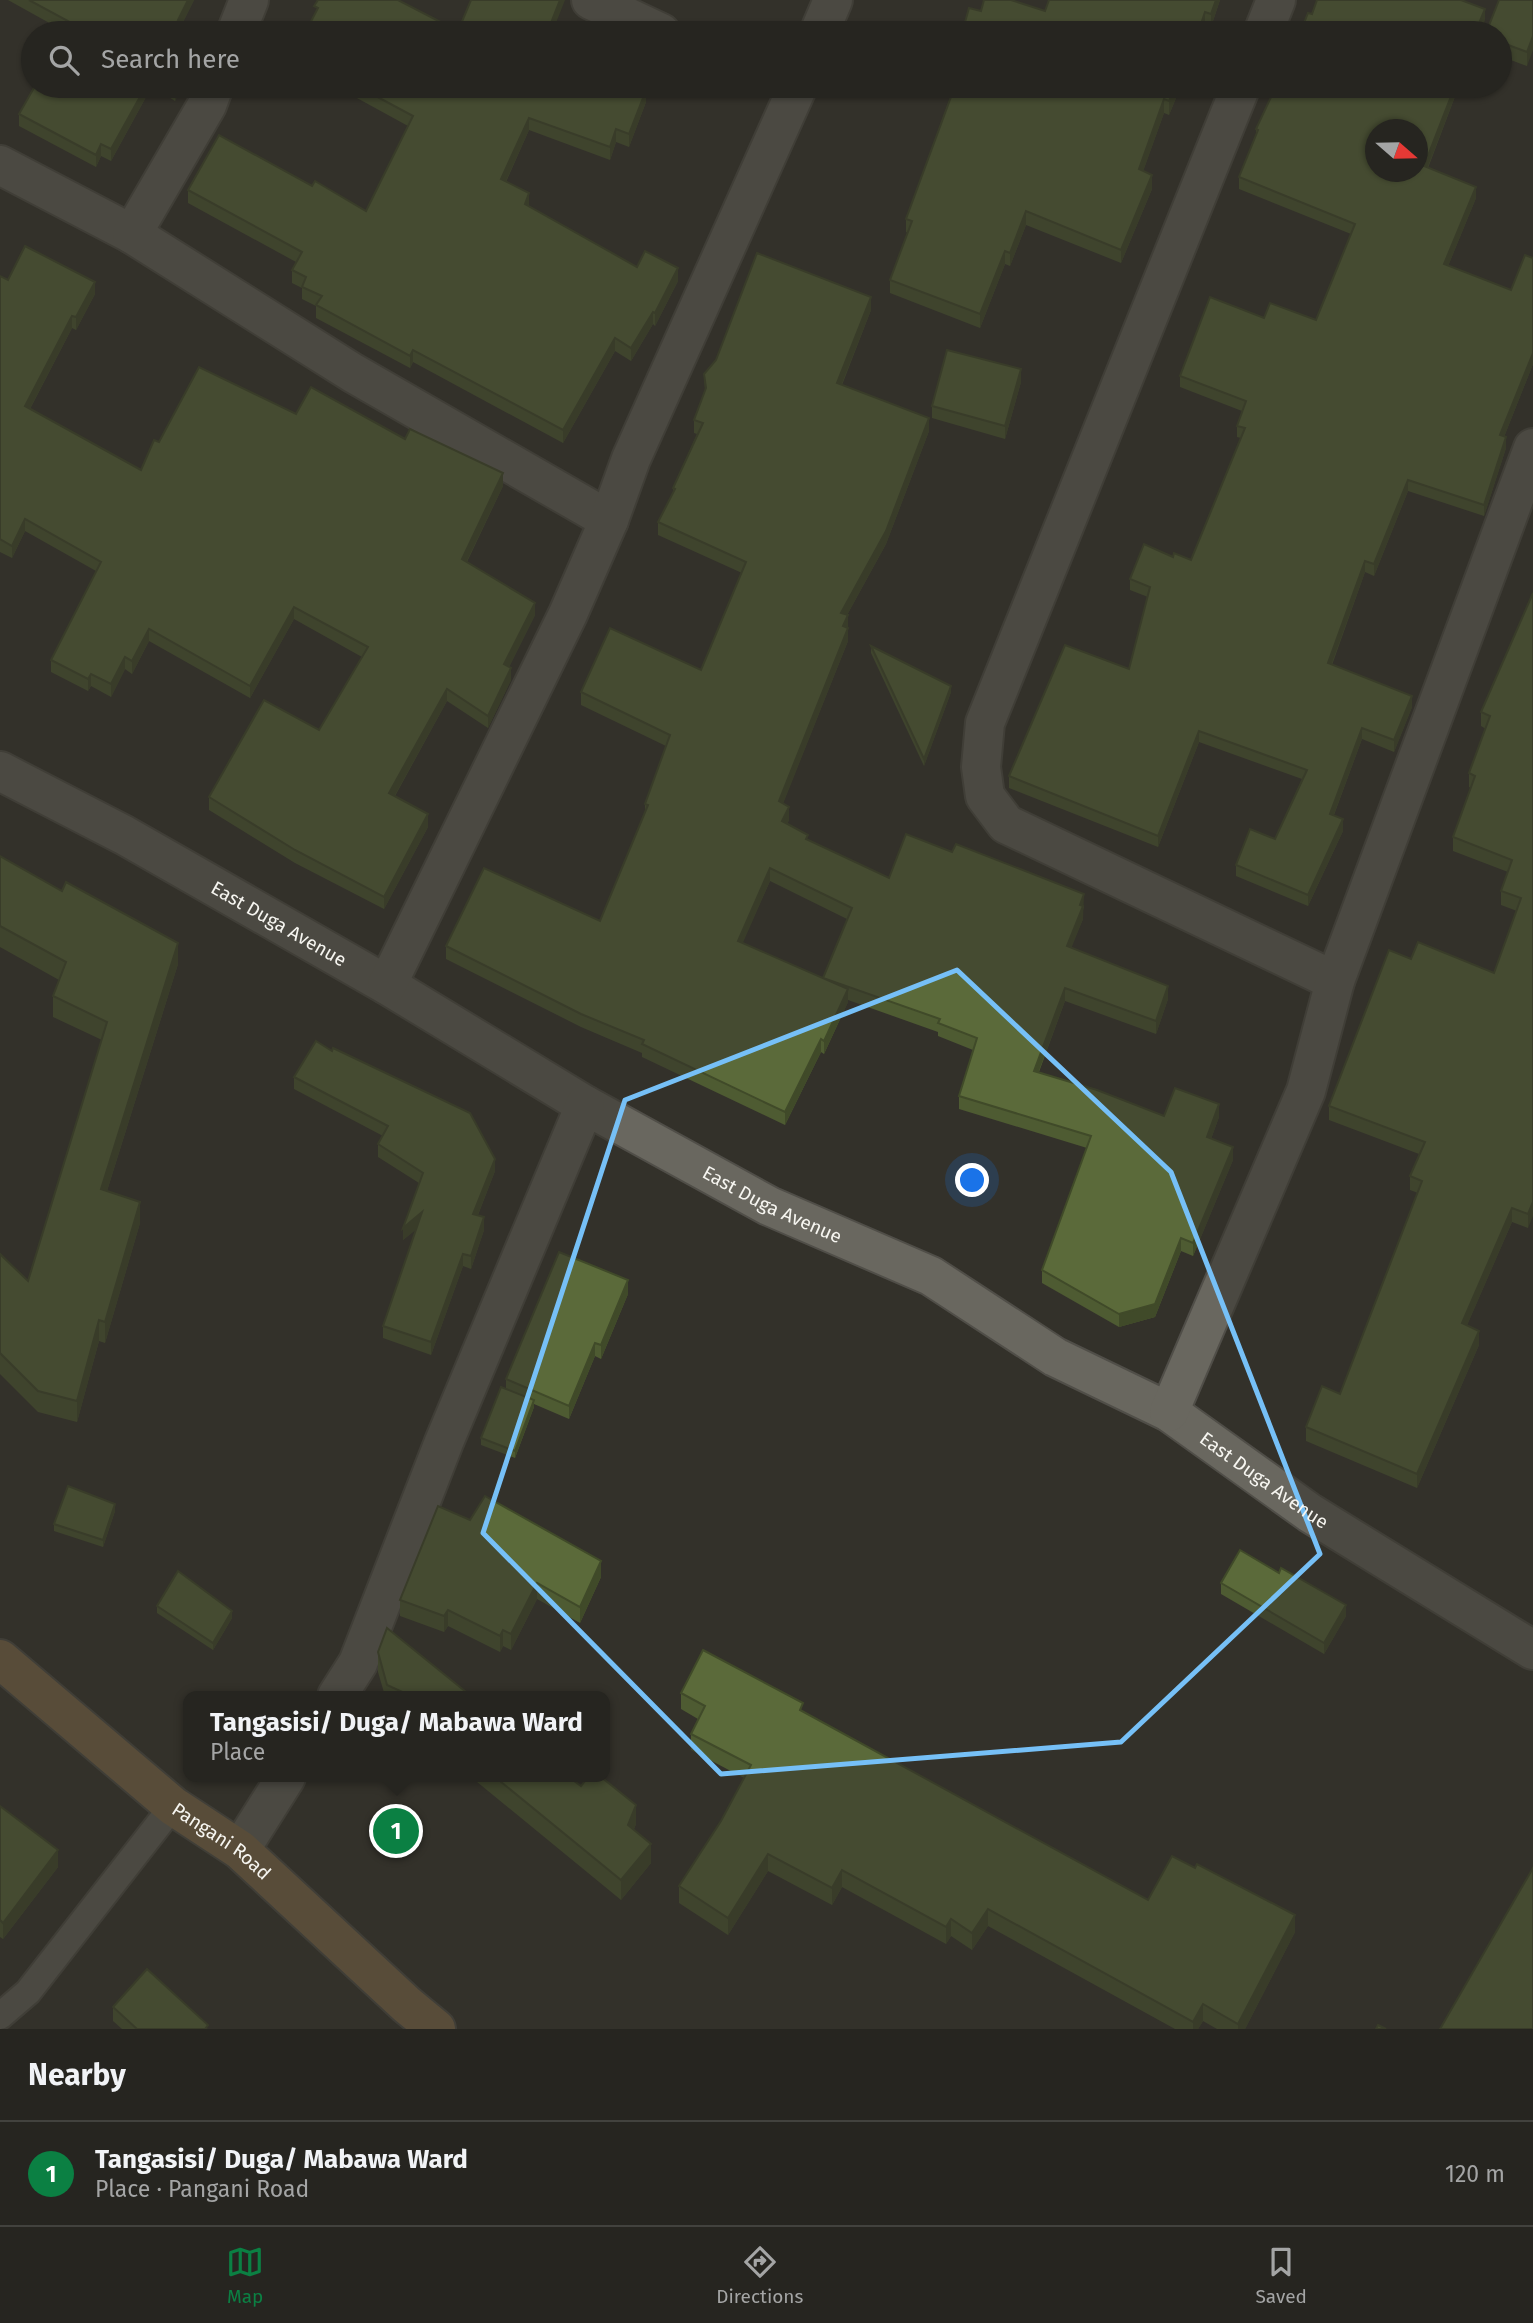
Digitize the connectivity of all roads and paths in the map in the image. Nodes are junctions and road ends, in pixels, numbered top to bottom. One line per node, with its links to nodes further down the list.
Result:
1 (249, 0): 5 (street)
2 (591, 0): 6 (street)
3 (833, 0): 7 (street)
4 (1276, 0): 8 (street)
5 (241, 21)
6 (635, 21)
7 (824, 21)
8 (1267, 21)
9 (210, 98): 13 (street)
10 (785, 98): 15 (street)
11 (1236, 98): 17 (street)
12 (0, 164): 13 (street)
13 (132, 234): 15 (street)
14 (1533, 448): 17 (street)
15 (609, 520): 18 (street)
16 (0, 771): 18 (street, East Duga Avenue)
17 (1335, 981): 20 (street)
18 (387, 985): 19 (street, East Duga Avenue)
19 (586, 1105): 20 (street, East Duga Avenue); 23 (street)
20 (1169, 1412): 21 (street, East Duga Avenue)
21 (1530, 1641)
22 (0, 1660): 25 (main road, Pangani Road)
23 (340, 1691)
24 (283, 1782): 26 (street)
25 (173, 1806): 26 (main road, Pangani Road); 27 (lane)
26 (240, 1850): 28 (main road, Pangani Road)
27 (0, 2016)
28 (436, 2029)

